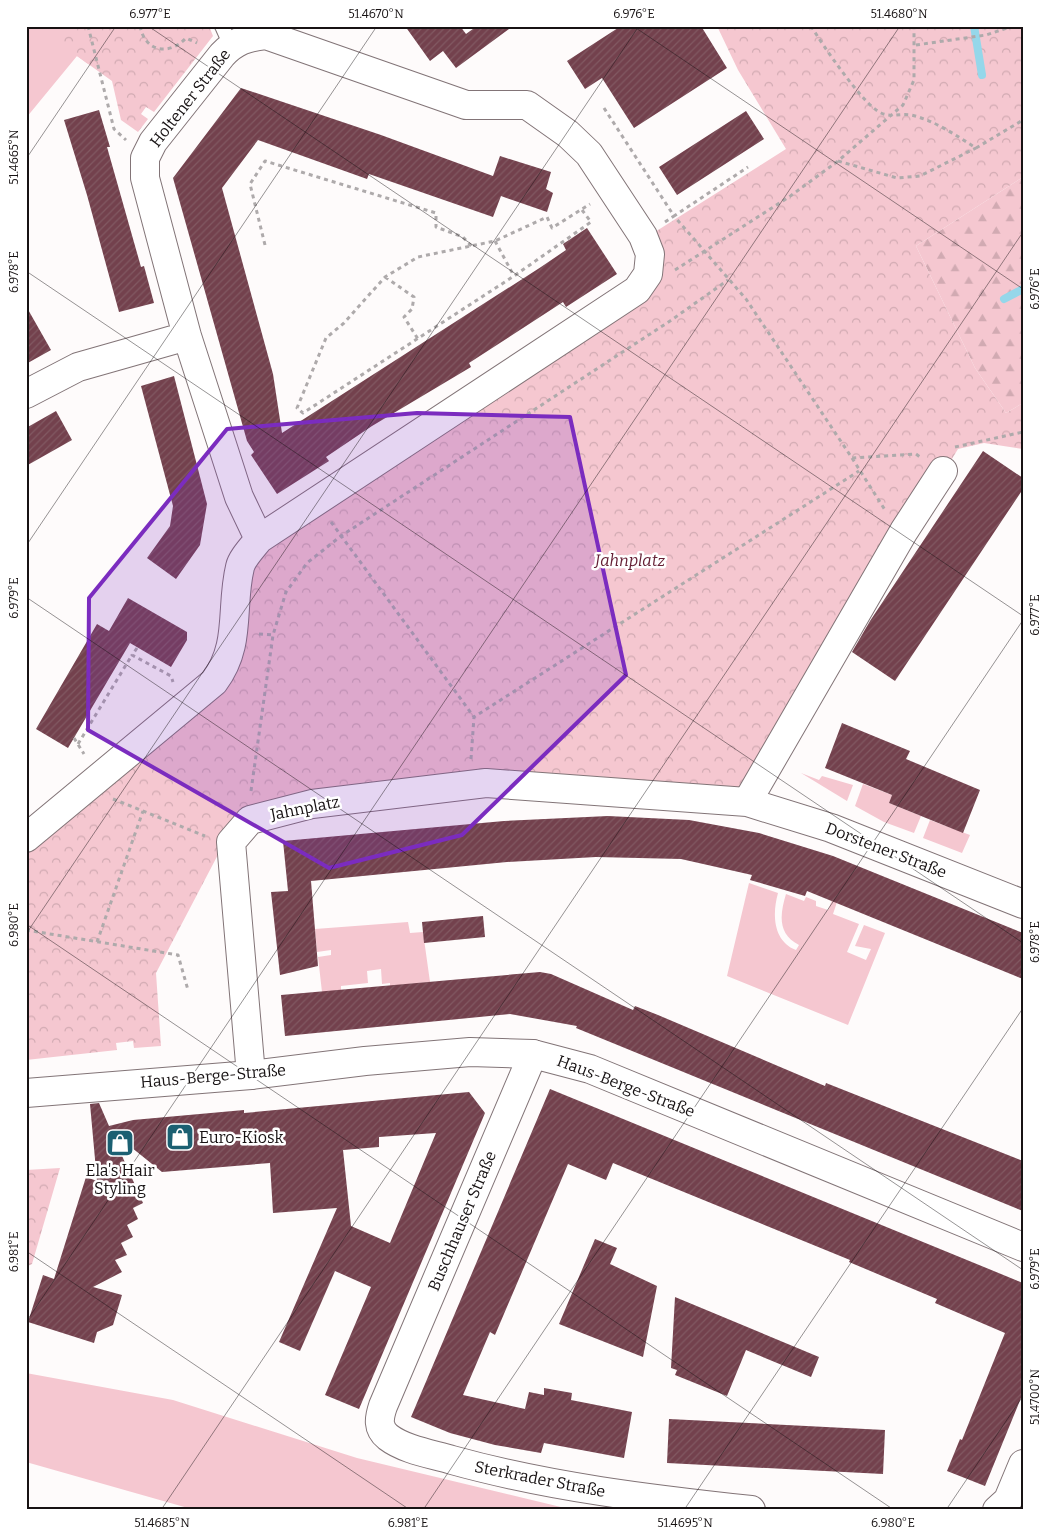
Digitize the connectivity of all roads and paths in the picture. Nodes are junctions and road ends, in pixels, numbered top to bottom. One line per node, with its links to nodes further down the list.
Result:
1 (88, 26): 12 (path)
2 (140, 26): 6 (path)
3 (810, 26): 9 (path)
4 (914, 26): 7 (path)
5 (1013, 26): 7 (path)
6 (225, 42): 12 (street, Holtener Straße); 15 (street, Holtener Straße)
7 (916, 45): 9 (path)
8 (604, 108): 17 (path)
9 (892, 117): 11 (path); 13 (path)
10 (1023, 120): 11 (path)
11 (976, 148): 13 (path)
12 (145, 158): 27 (street, Holtener Straße)
13 (838, 161): 22 (path)
14 (748, 167): 17 (path)
15 (612, 190): 16 (path); 18 (street, Holtener Straße)
16 (582, 210): 19 (path); 24 (path)
17 (674, 216): 18 (path); 22 (path)
18 (643, 236): 23 (street, Holtener Straße)
19 (495, 241): 21 (path); 24 (path)
20 (265, 245): 21 (path)
21 (472, 247): 25 (path)
22 (704, 252): 23 (path); 26 (path)
23 (648, 274): 34 (street)
24 (514, 276): 28 (path)
25 (385, 277): 28 (path); 28 (path)
26 (728, 280): 31 (path); 36 (path)
27 (187, 336): 29 (street); 37 (street, Holtener Straße)
28 (418, 339)
29 (26, 394)
30 (1023, 432): 32 (path)
31 (852, 458): 32 (path); 33 (path)
32 (949, 459): 35 (street)
33 (859, 471): 35 (path); 43 (path)
34 (316, 500): 36 (path); 37 (street)
35 (904, 531): 47 (street)
36 (341, 536): 39 (path); 43 (path)
37 (259, 538): 42 (street)
38 (257, 634): 39 (path)
39 (273, 635): 49 (path)
40 (137, 648): 41 (path)
41 (132, 655): 42 (path); 44 (path)
42 (183, 708): 45 (street)
43 (474, 717): 46 (path)
44 (78, 744)
45 (92, 783): 48 (path); 50 (street)
46 (470, 785): 47 (street, Jahnplatz); 49 (street, Jahnplatz)
47 (746, 802): 52 (street, Dorstener Straße)
48 (143, 812): 51 (path); 54 (path)
49 (250, 820): 51 (street, Jahnplatz)
50 (26, 838)
51 (231, 842): 57 (street)
52 (1023, 904)
53 (26, 930): 54 (path)
54 (97, 942): 55 (path)
55 (188, 990)
56 (533, 1054): 57 (street, Haus-Berge-Straße); 59 (street, Haus-Berge-Straße); 60 (street, Buschhauser Straße)
57 (250, 1075): 58 (street, Haus-Berge-Straße)
58 (26, 1093)
59 (1023, 1247)
60 (391, 1388): 62 (street, Sterkrader Straße)
61 (1023, 1464): 63 (street)
62 (751, 1510)
63 (997, 1510)

